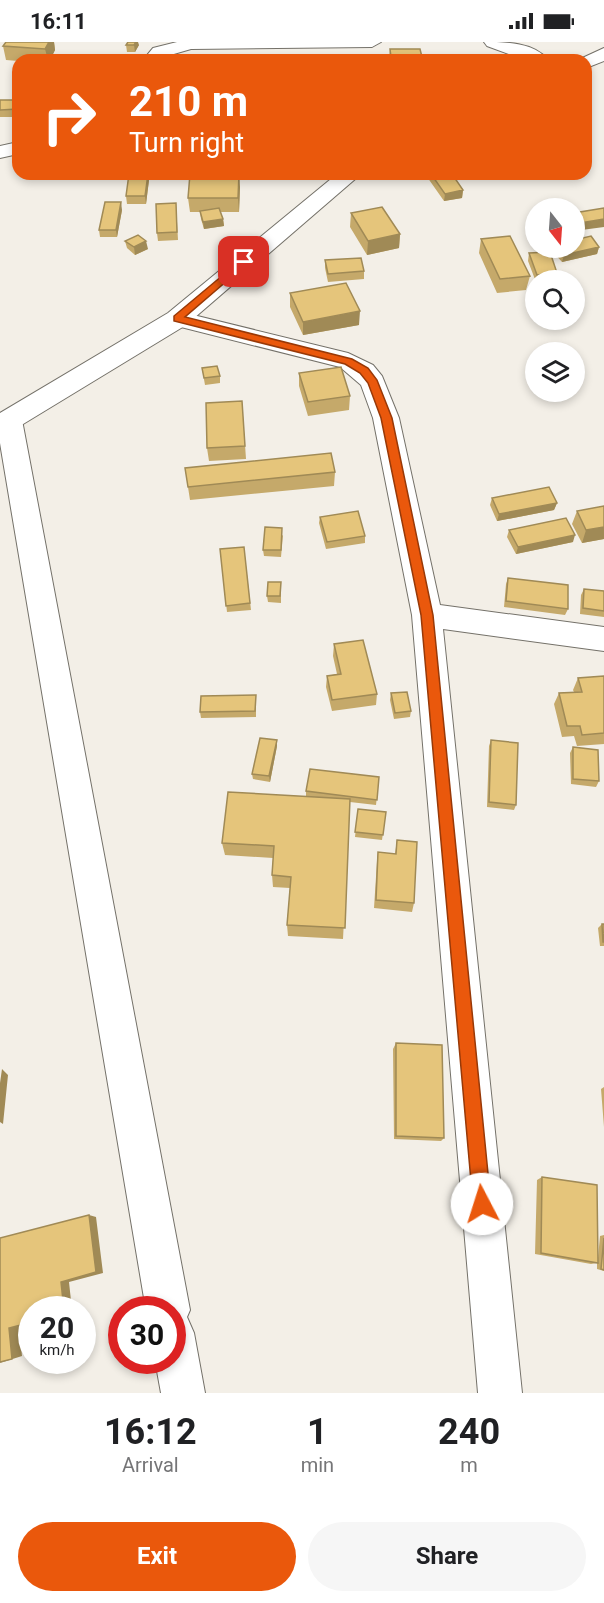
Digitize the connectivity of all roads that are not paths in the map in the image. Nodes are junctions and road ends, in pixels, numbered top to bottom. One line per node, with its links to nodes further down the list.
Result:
1 (372, 42): 3 (street)
2 (493, 42): 4 (street)
3 (158, 54)
4 (527, 54)
5 (343, 180): 6 (street)
6 (177, 319): 7 (street); 8 (street)
7 (4, 423): 10 (street)
8 (427, 615): 9 (street); 13 (street)
9 (604, 639)
10 (165, 1296)
11 (179, 1374): 12 (street)
12 (183, 1393)
13 (500, 1393)

